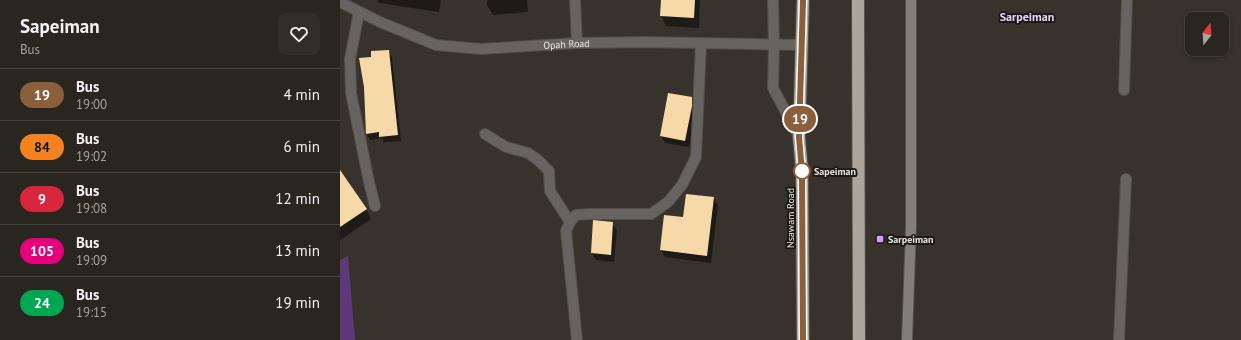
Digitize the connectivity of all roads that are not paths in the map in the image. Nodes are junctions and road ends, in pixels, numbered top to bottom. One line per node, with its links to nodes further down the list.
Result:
1 (574, 0): 9 (street)
2 (773, 0): 11 (street)
3 (803, 0): 12 (highway, Nsawam Road)
4 (858, 0): 21 (highway)
5 (911, 0): 22 (main road)
6 (1127, 0): 13 (street)
7 (340, 2): 8 (street, Opah Road)
8 (359, 12): 9 (street, Opah Road); 17 (street)
9 (577, 43): 10 (street, Opah Road)
10 (701, 43): 11 (street, Opah Road); 18 (street)
11 (774, 45): 12 (street, Opah Road); 15 (street)
12 (802, 45): 15 (highway, Nsawam Road)
13 (1124, 90)
14 (485, 134): 18 (street)
15 (799, 137): 20 (highway, Nsawam Road)
16 (1126, 179): 23 (street)
17 (375, 206)
18 (570, 222): 19 (street)
19 (577, 340)
20 (803, 340)
21 (859, 340)
22 (907, 340)
23 (1119, 340)

